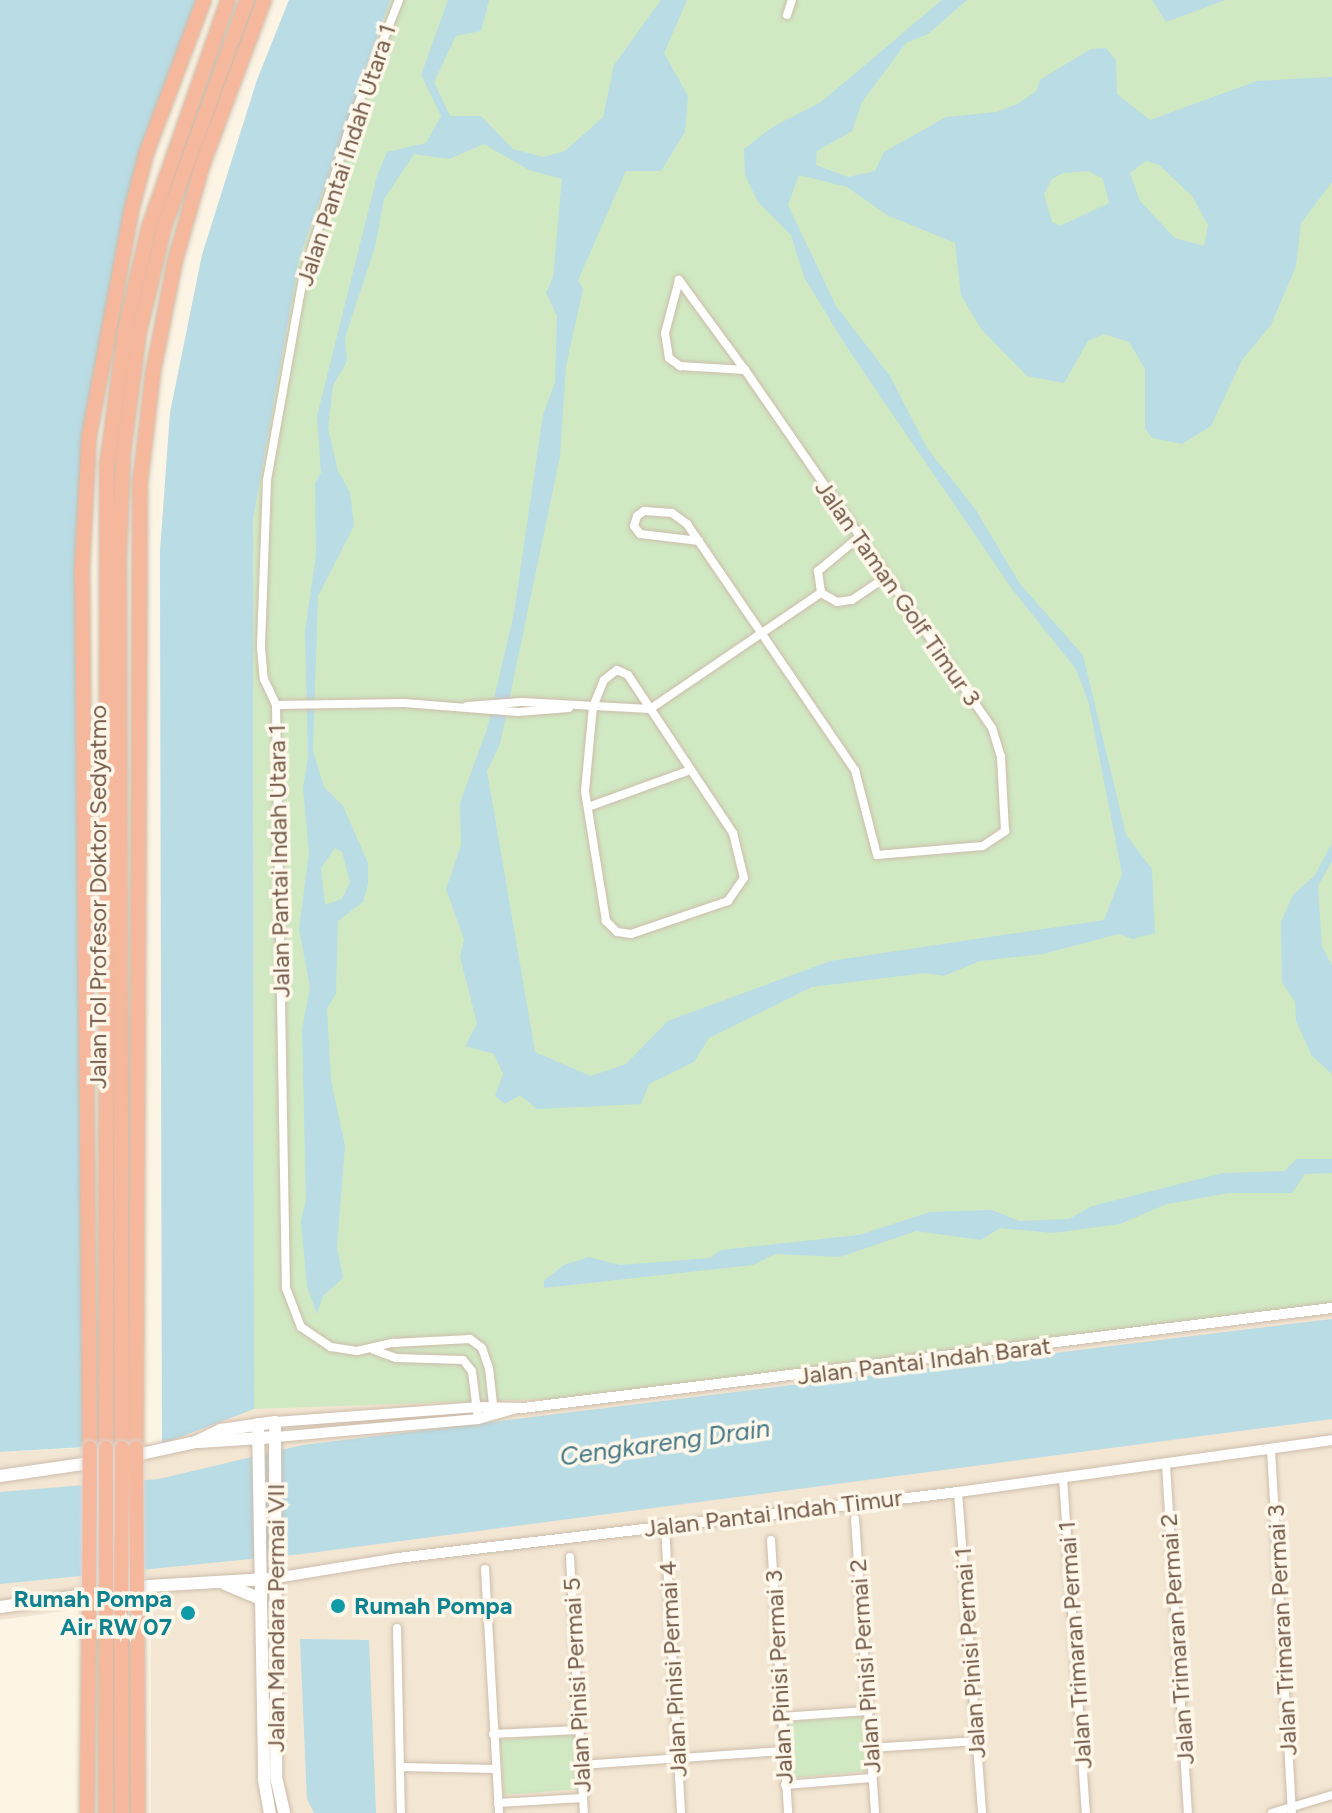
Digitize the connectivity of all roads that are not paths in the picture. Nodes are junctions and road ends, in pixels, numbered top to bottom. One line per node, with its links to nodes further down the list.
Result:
1 (204, 0): 66 (highway, Jalan Tol Profesor Doktor Sedyatmo, bridge)
2 (228, 0): 67 (highway, Jalan Tol Profesor Doktor Sedyatmo, bridge)
3 (247, 0): 32 (highway, Jalan Tol Profesor Doktor Sedyatmo)
4 (264, 0): 32 (highway, Jalan Tol Profesor Doktor Sedyatmo)
5 (399, 0): 14 (street, Jalan Pantai Indah Utara 1)
6 (792, 0): 7 (street)
7 (787, 15)
8 (745, 370): 8 (street, Jalan Taman Golf Timur 3); 9 (street, Jalan Taman Golf Timur 3)
9 (858, 538): 11 (street, Jalan Taman Golf Timur 3); 12 (street)
10 (699, 541): 10 (street); 13 (street)
11 (886, 577): 12 (street); 13 (street, Jalan Taman Golf Timur 3)
12 (821, 593): 13 (street)
13 (762, 634): 18 (street)
14 (276, 705): 15 (street); 22 (street, Jalan Pantai Indah Utara 1)
15 (490, 706): 16 (street); 16 (street)
16 (570, 707): 17 (street)
17 (593, 707): 18 (street); 18 (street); 20 (street)
18 (650, 709): 19 (street)
19 (688, 771): 20 (street); 20 (street)
20 (588, 807)
21 (1332, 1308): 24 (street, Jalan Pantai Indah Barat)
22 (373, 1350): 23 (street, Jalan Pantai Indah Utara 1); 24 (street, Jalan Pantai Indah Utara 1)
23 (477, 1407): 24 (street, Jalan Pantai Indah Barat); 25 (street, Jalan Pantai Indah Utara 1); 26 (street, Jalan Pantai Indah Barat)
24 (493, 1411): 25 (street, Jalan Pantai Indah Barat)
25 (478, 1419): 30 (street, Jalan Pantai Indah Barat)
26 (275, 1422): 27 (main road, Jalan Pantai Indah Barat); 30 (main road, Jalan Mandara Permai VII)
27 (258, 1424): 29 (main road, Jalan Pantai Indah Barat); 31 (main road, Jalan Mandara Permai VII)
28 (1332, 1440): 33 (street, Jalan Pantai Indah Timur)
29 (196, 1442): 31 (main road, Jalan Pantai Indah Barat); 35 (main road, Jalan Pantai Indah Barat)
30 (276, 1443): 31 (main road, Jalan Pantai Indah Barat); 43 (main road, Jalan Mandara Permai VII)
31 (259, 1445): 44 (main road, Jalan Mandara Permai VII)
32 (129, 1448): 68 (highway, Jalan Tol Profesor Doktor Sedyatmo, bridge); 69 (highway, Jalan Tol Profesor Doktor Sedyatmo, bridge)
33 (1271, 1449): 34 (street, Jalan Pantai Indah Timur); 65 (street, Jalan Trimaran Permai 3)
34 (1166, 1465): 36 (street, Jalan Pantai Indah Timur); 79 (street, Jalan Trimaran Permai 2)
35 (0, 1476)
36 (1063, 1478): 37 (street, Jalan Pantai Indah Timur); 78 (street, Jalan Trimaran Permai 1)
37 (958, 1492): 39 (street, Jalan Pantai Indah Timur); 53 (street, Jalan Pinisi Permai 1)
38 (855, 1519): 49 (street, Jalan Pinisi Permai 2)
39 (665, 1526): 43 (street, Jalan Pantai Indah Timur); 56 (street, Jalan Pinisi Permai 4)
40 (771, 1540): 50 (street, Jalan Pinisi Permai 3)
41 (570, 1557): 51 (street, Jalan Pinisi Permai 5)
42 (485, 1569): 52 (street)
43 (276, 1578): 44 (main road, Jalan Pantai Indah Timur); 71 (main road, Jalan Mandara Permai VII)
44 (260, 1579): 45 (main road, Jalan Pantai Indah Timur); 46 (main road, Jalan Mandara Permai VII)
45 (214, 1582): 46 (main road, Jalan Pantai Indah Timur); 47 (main road, Jalan Pantai Indah Timur)
46 (260, 1599): 70 (main road, Jalan Mandara Permai VII)
47 (0, 1607)
48 (397, 1628): 58 (street)
49 (867, 1711): 50 (street); 54 (street, Jalan Pinisi Permai 2)
50 (781, 1717): 55 (street, Jalan Pinisi Permai 3)
51 (579, 1730): 52 (street); 57 (street, Jalan Pinisi Permai 5)
52 (493, 1734): 59 (street)
53 (977, 1741): 54 (street); 77 (street, Jalan Pinisi Permai 1)
54 (870, 1748): 60 (street, Jalan Pinisi Permai 2)
55 (783, 1751): 56 (street); 61 (street, Jalan Pinisi Permai 3)
56 (677, 1757): 57 (street); 74 (street, Jalan Pinisi Permai 4)
57 (581, 1765): 63 (street, Jalan Pinisi Permai 5)
58 (401, 1767): 59 (street); 72 (street)
59 (496, 1769): 64 (street)
60 (872, 1778): 61 (street); 76 (street, Jalan Pinisi Permai 2)
61 (785, 1785): 75 (street, Jalan Pinisi Permai 3)
62 (1332, 1795): 65 (street)
63 (583, 1798): 64 (street); 73 (street, Jalan Pinisi Permai 5)
64 (498, 1808)
65 (1292, 1811): 80 (street)
66 (87, 1813)
67 (106, 1813)
68 (122, 1813)
69 (138, 1813)
70 (270, 1813)
71 (284, 1813)
72 (401, 1813)
73 (584, 1813)
74 (681, 1813)
75 (788, 1813)
76 (875, 1813)
77 (982, 1813)
78 (1086, 1813)
79 (1188, 1813)
80 (1272, 1813)

